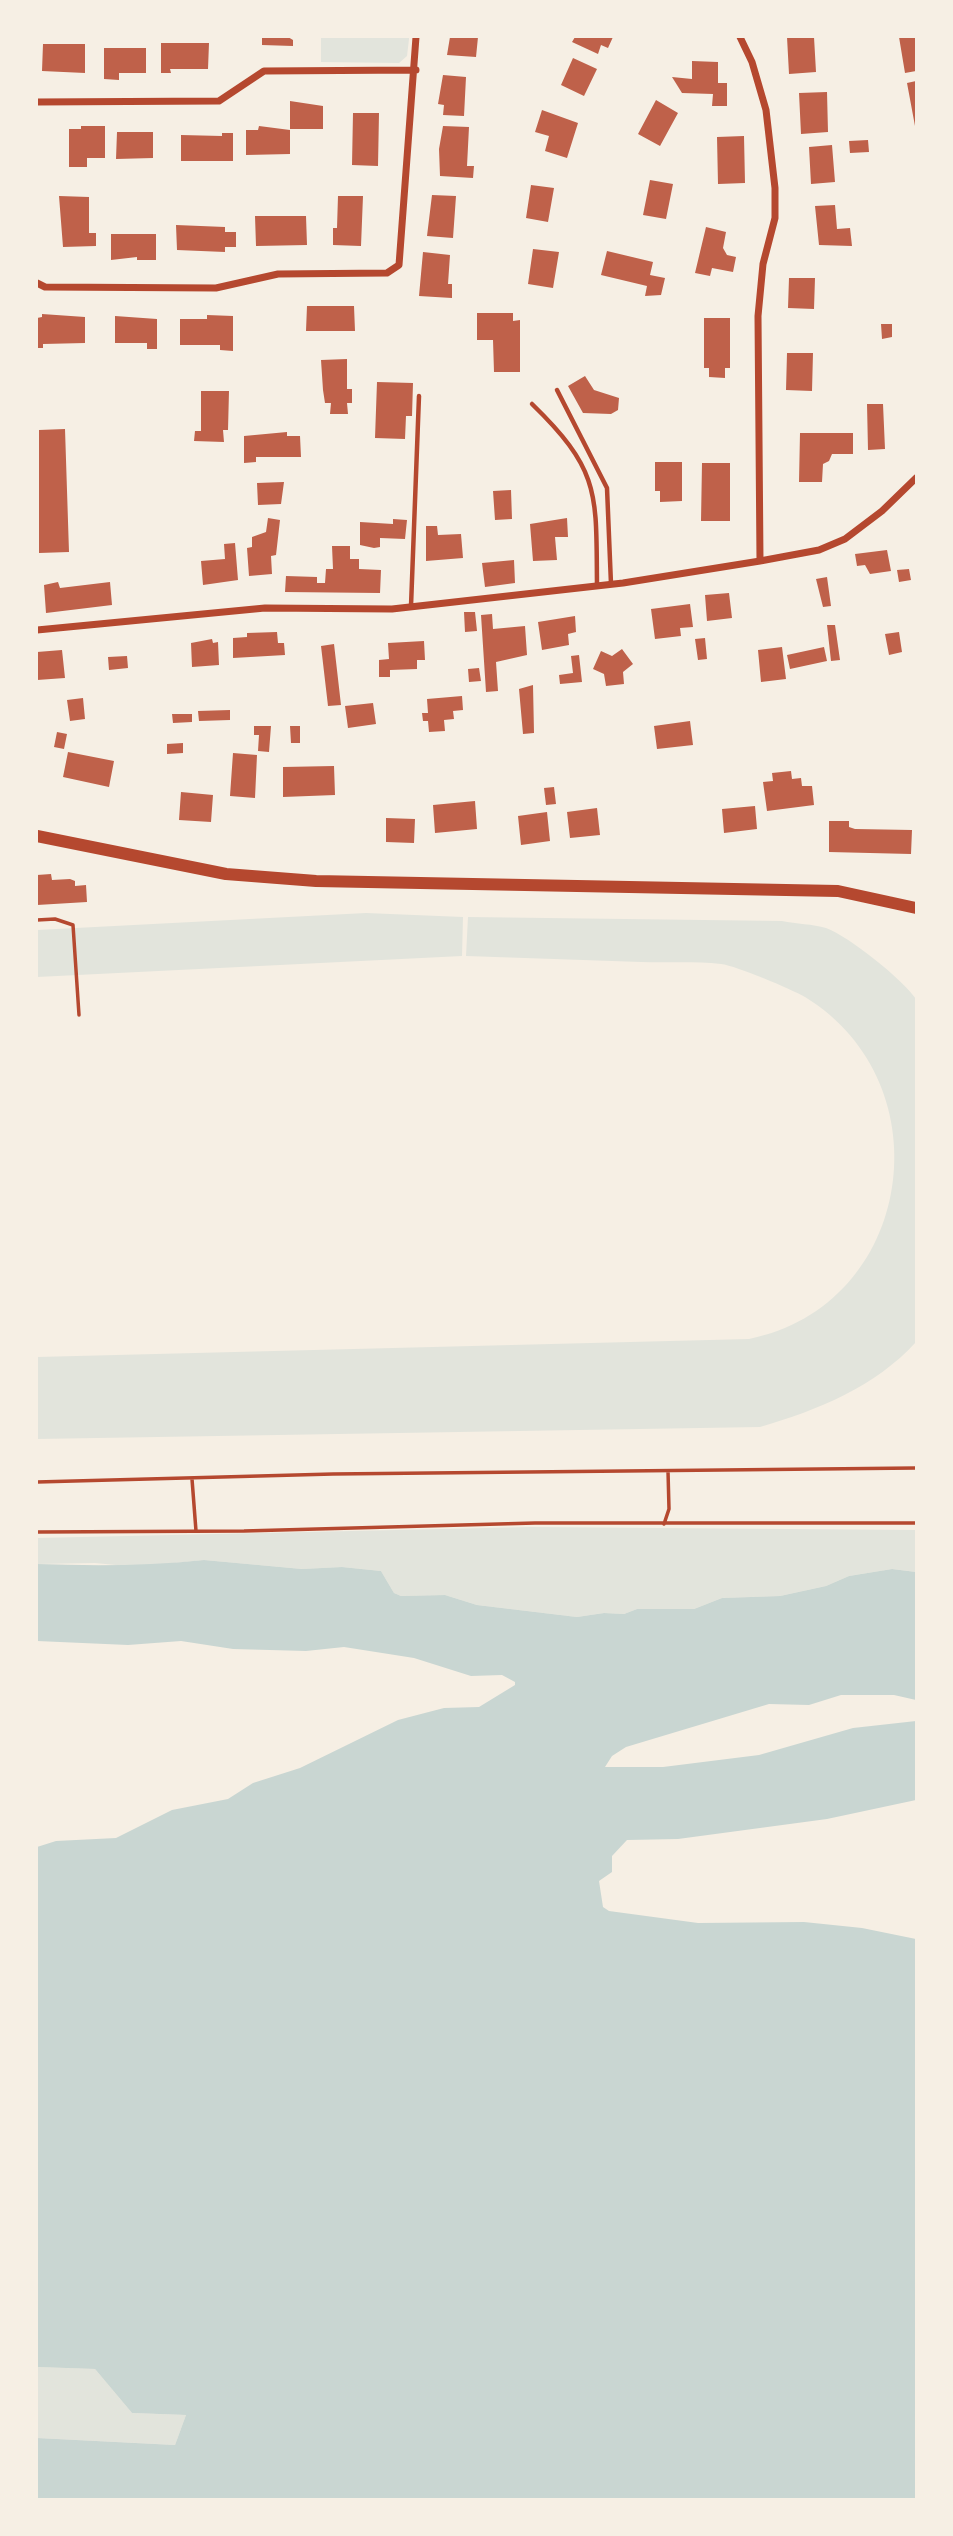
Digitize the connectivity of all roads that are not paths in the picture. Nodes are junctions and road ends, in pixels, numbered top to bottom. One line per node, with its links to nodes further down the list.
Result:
1 (416, 37): 3 (street)
2 (740, 37): 10 (street)
3 (416, 70): 4 (street); 5 (street)
4 (37, 102)
5 (37, 283)
6 (557, 390): 11 (lane)
7 (419, 396): 13 (lane)
8 (532, 404): 12 (lane)
9 (916, 478): 10 (street)
10 (760, 561): 11 (street)
11 (611, 585): 12 (street)
12 (597, 586): 13 (street)
13 (411, 607): 14 (street)
14 (37, 629)
15 (37, 836): 16 (street)
16 (916, 908)

